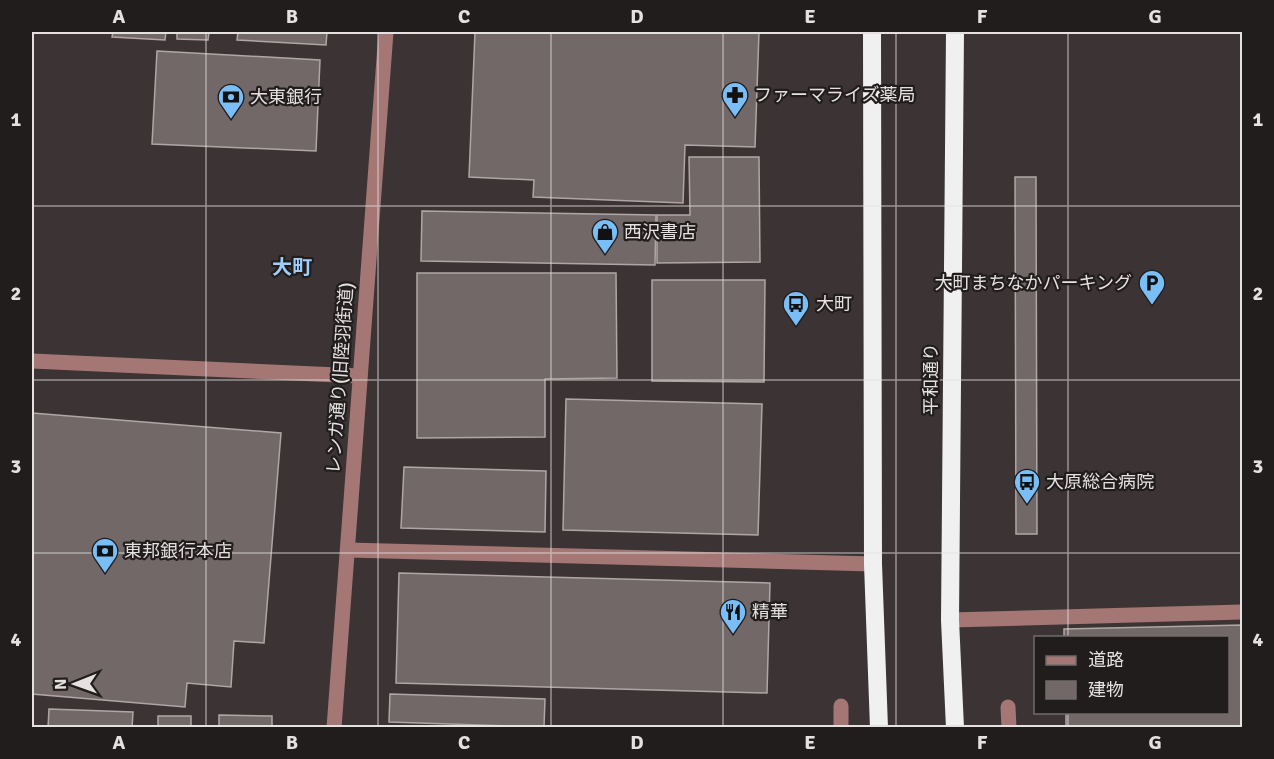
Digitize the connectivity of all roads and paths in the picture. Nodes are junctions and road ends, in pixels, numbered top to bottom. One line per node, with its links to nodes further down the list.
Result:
1 (386, 32): 5 (street, レンガ通り(旧陸羽街道))
2 (872, 32): 7 (highway)
3 (955, 32): 9 (highway, 平和通り)
4 (32, 361): 5 (street)
5 (360, 376): 6 (street, レンガ通り(旧陸羽街道))
6 (348, 550): 7 (street); 12 (street, レンガ通り(旧陸羽街道))
7 (873, 564): 14 (highway)
8 (1242, 612): 9 (street)
9 (950, 620): 15 (highway, 平和通り)
10 (841, 706): 13 (street)
11 (1008, 707): 16 (street)
12 (334, 728)
13 (841, 728)
14 (879, 728)
15 (955, 728)
16 (1009, 728)

